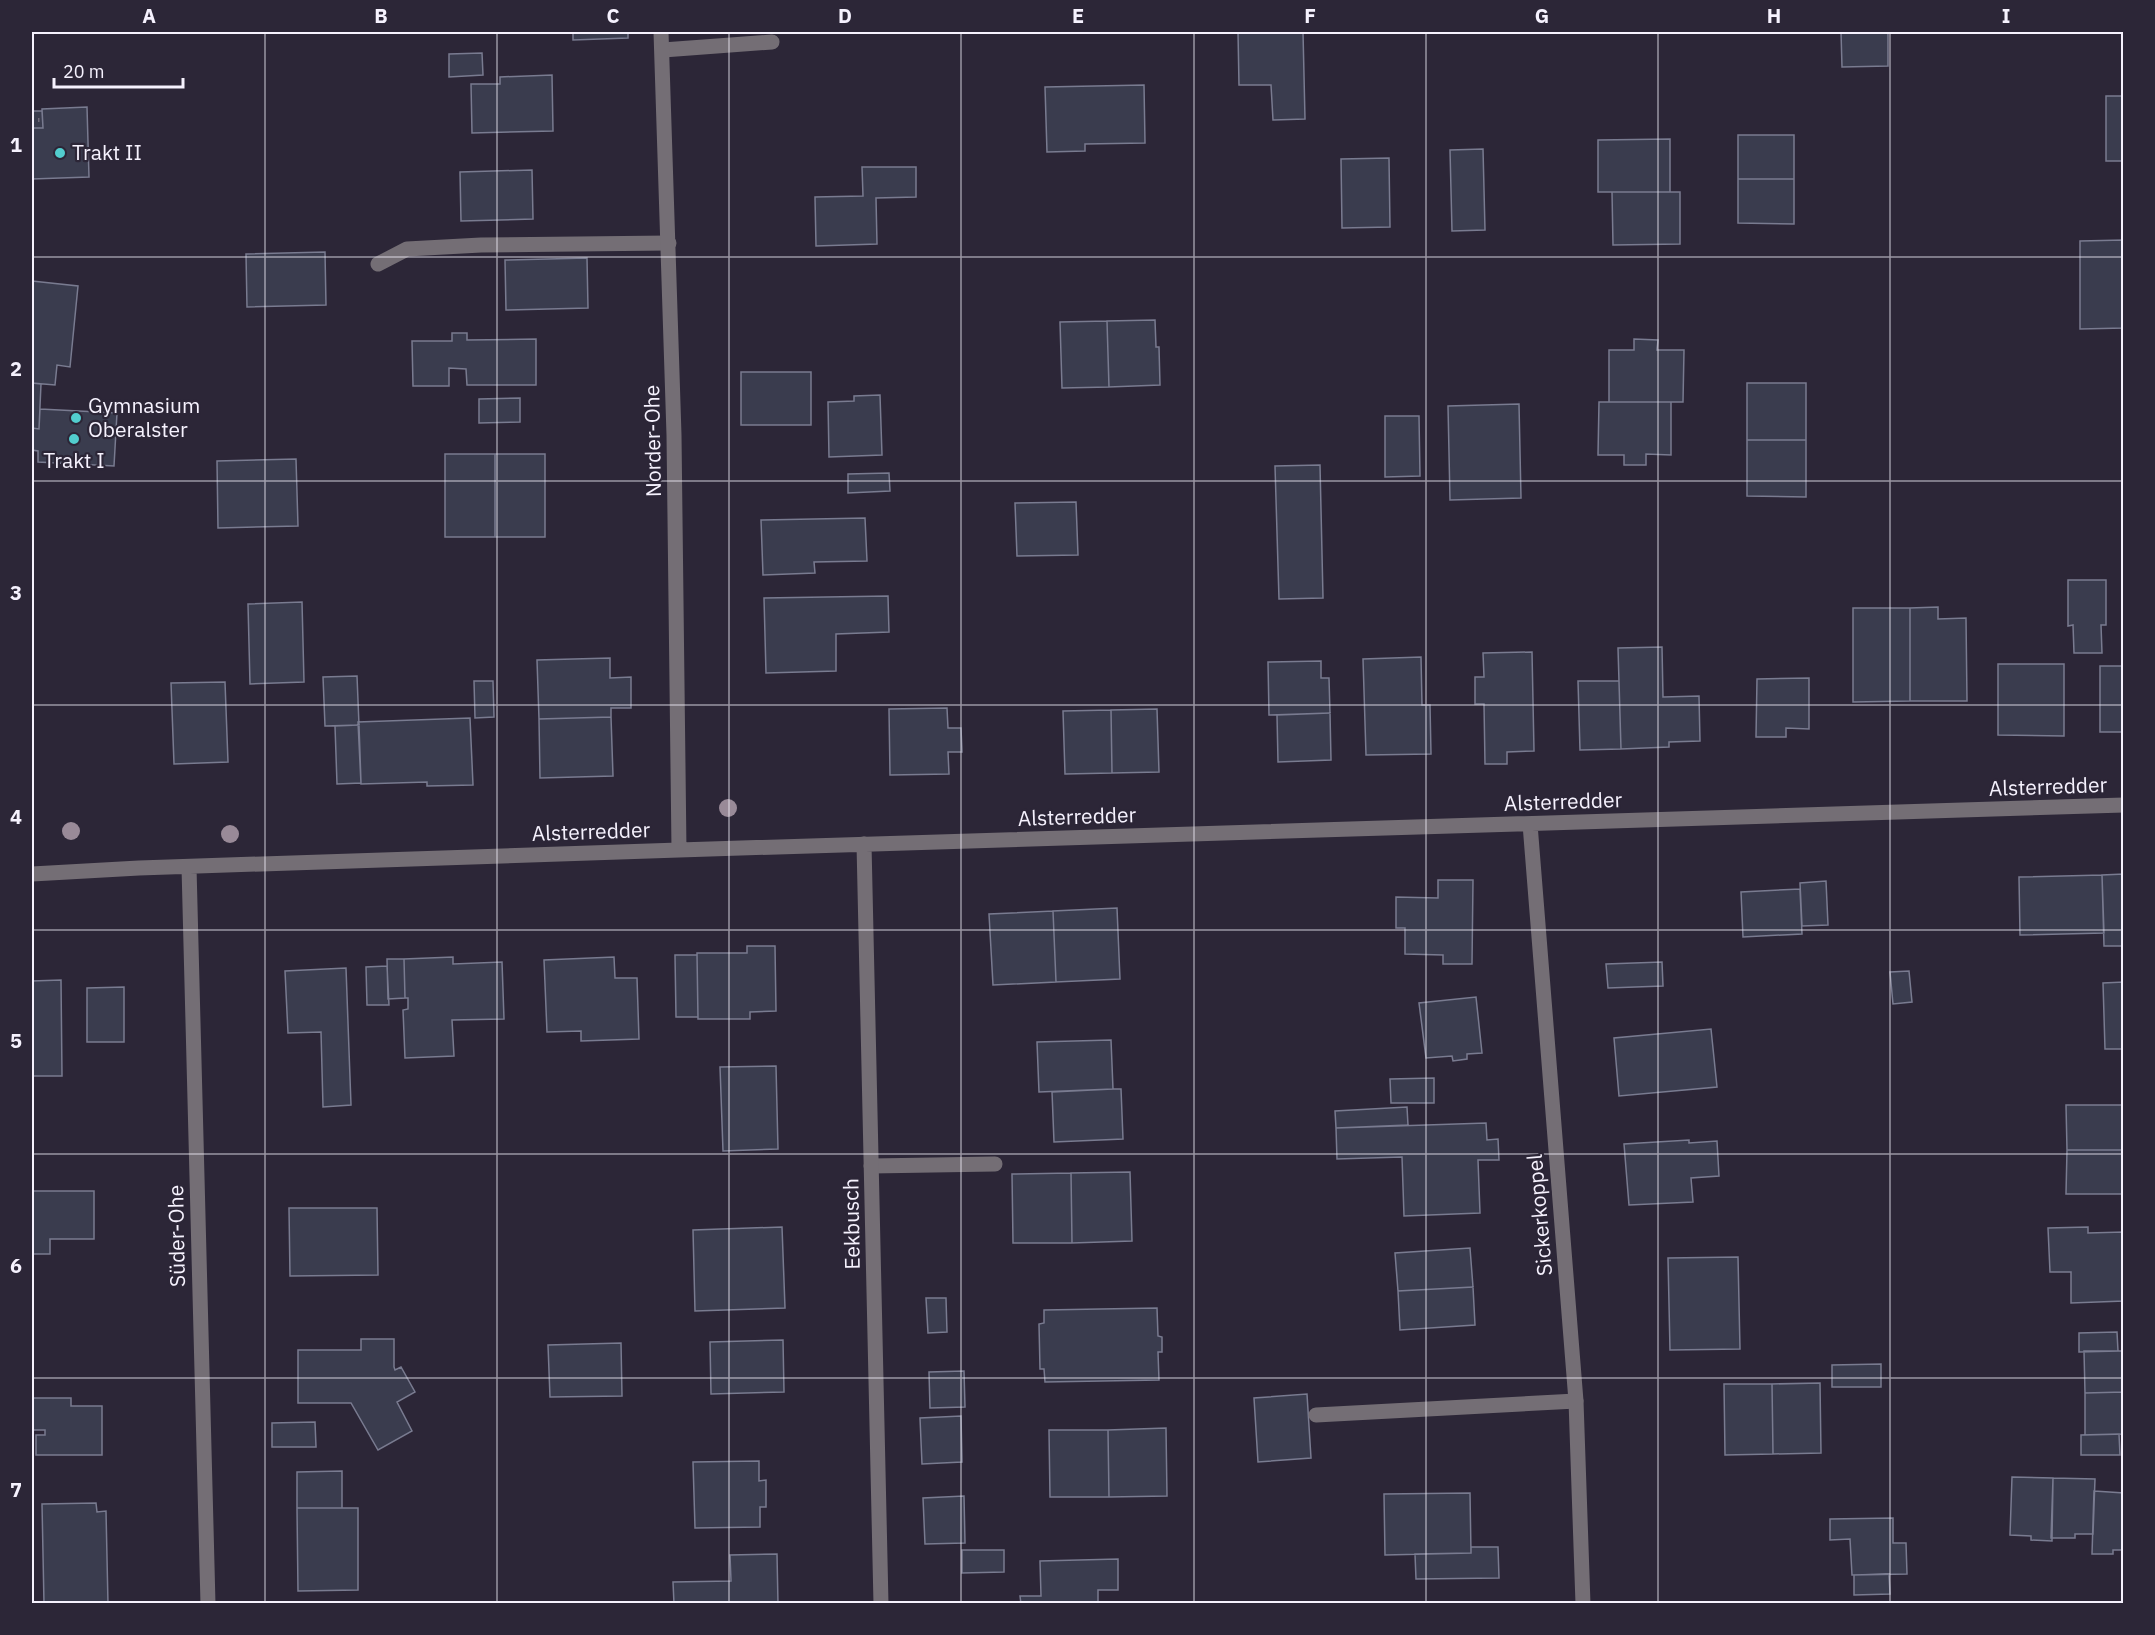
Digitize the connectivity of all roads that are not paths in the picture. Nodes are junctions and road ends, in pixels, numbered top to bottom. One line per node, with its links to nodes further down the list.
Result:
1 (662, 32): 3 (street, Norder-Ohe)
2 (772, 42): 3 (street)
3 (663, 50): 4 (street, Norder-Ohe)
4 (669, 243): 5 (street); 9 (street, Norder-Ohe)
5 (378, 264)
6 (2124, 805): 7 (street, Alsterredder)
7 (1530, 824): 8 (street, Alsterredder); 14 (street, Sickerkoppel)
8 (864, 844): 9 (street, Alsterredder); 13 (street, Eekbusch)
9 (679, 850): 10 (street, Alsterredder)
10 (189, 867): 11 (street, Alsterredder); 16 (street, Süder-Ohe)
11 (32, 874)
12 (995, 1164): 13 (street)
13 (871, 1166): 17 (street, Eekbusch)
14 (1576, 1401): 15 (street); 18 (street, Sickerkoppel)
15 (1316, 1415)
16 (208, 1604)
17 (881, 1604)
18 (1583, 1604)

